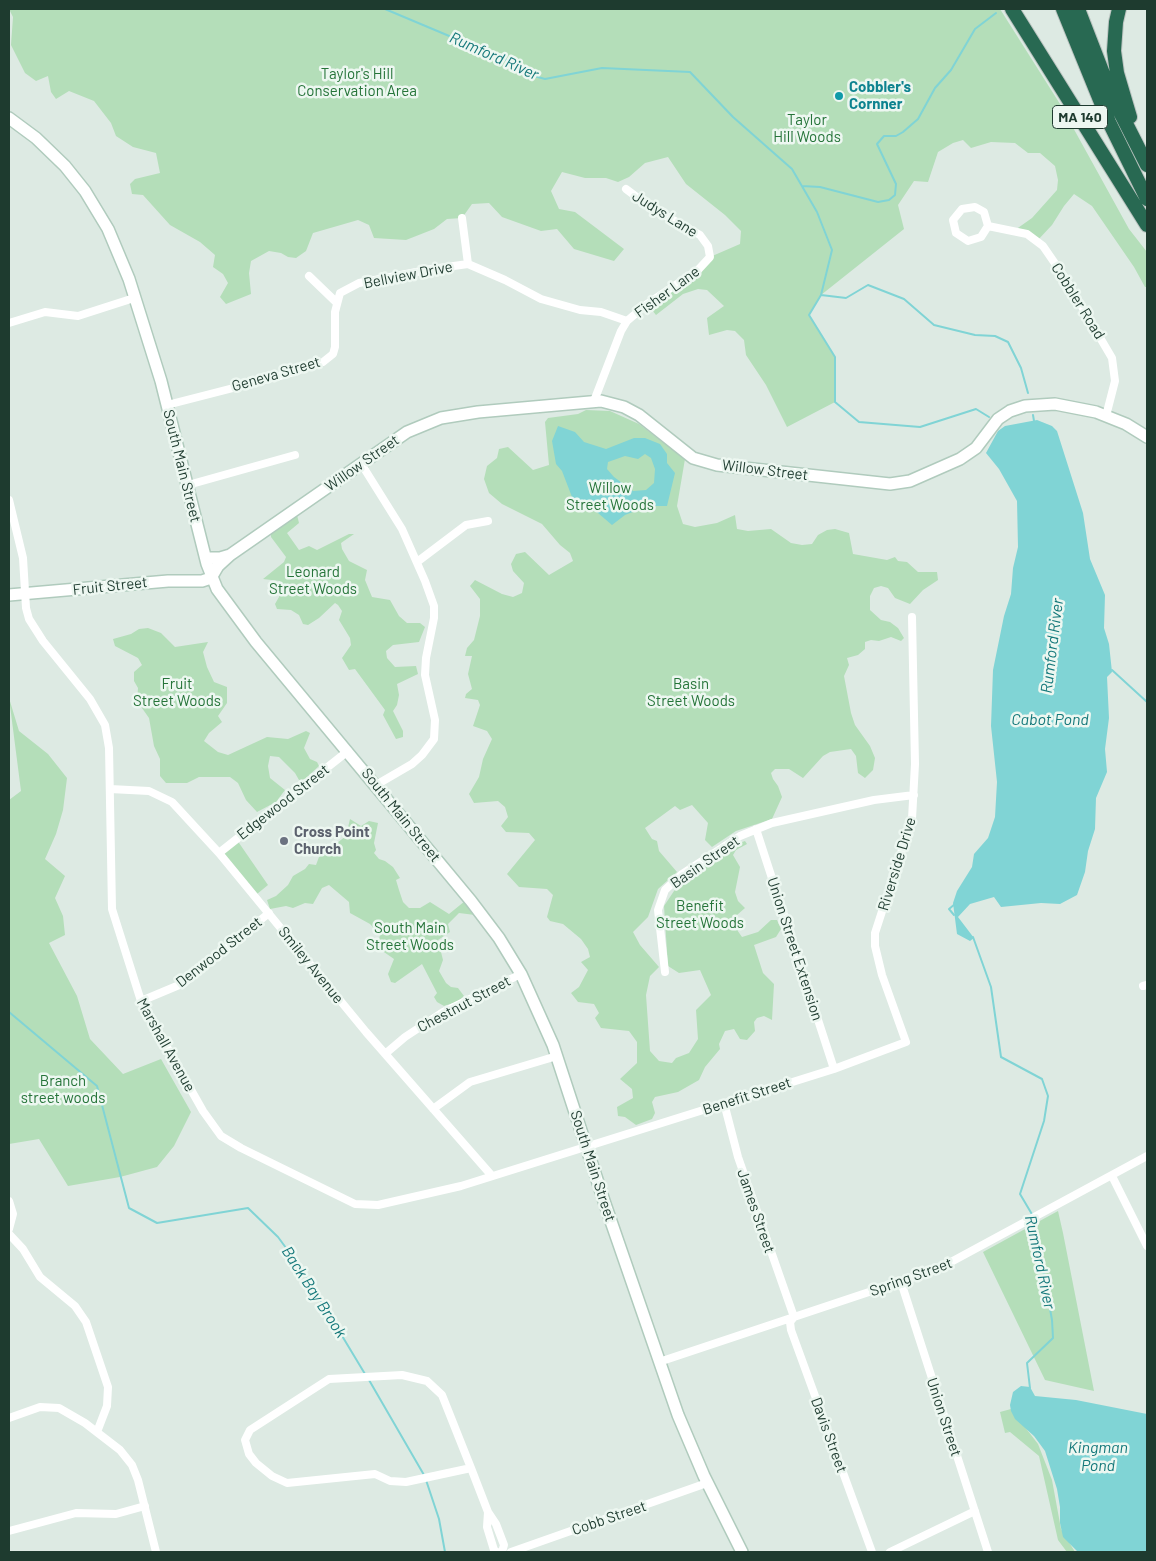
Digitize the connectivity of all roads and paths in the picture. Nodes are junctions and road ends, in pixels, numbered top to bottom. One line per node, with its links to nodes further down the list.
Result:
1 (1012, 9): 10 (highway, MA 140)
2 (1063, 9): 8 (highway)
3 (1078, 9): 6 (highway, MA 140)
4 (1119, 9): 6 (highway)
5 (9, 118): 15 (main road, South Main Street)
6 (1147, 165)
7 (626, 189): 13 (street, Judys Lane)
8 (1147, 198)
9 (462, 218): 12 (street)
10 (1147, 225)
11 (988, 226): 11 (street); 21 (street, Cobbler Road)
12 (468, 264): 16 (street, Bellview Drive); 17 (street, Bellview Drive)
13 (705, 264): 17 (street, Fisher Lane)
14 (310, 276): 16 (street)
15 (134, 298): 18 (street); 20 (main road, South Main Street)
16 (336, 302): 20 (street, Geneva Street)
17 (628, 321): 19 (street, Fisher Lane)
18 (9, 323)
19 (594, 401): 21 (main road, Willow Street); 24 (main road, Willow Street)
20 (167, 405): 25 (main road, South Main Street)
21 (1106, 416): 22 (main road, Willow Street)
22 (1147, 437)
23 (295, 455): 25 (street)
24 (362, 465): 28 (main road, Willow Street); 30 (street)
25 (188, 485): 29 (main road, South Main Street)
26 (9, 500): 32 (street, Marshall Avenue)
27 (488, 521): 30 (street)
28 (230, 555): 29 (main road); 31 (main road)
29 (206, 558): 31 (main road, South Main Street)
30 (417, 562): 36 (street)
31 (211, 578): 32 (main road, Fruit Street); 35 (main road, South Main Street)
32 (25, 594): 33 (main road, Fruit Street); 37 (street, Marshall Avenue)
33 (9, 595)
34 (912, 617): 38 (street, Riverside Drive)
35 (348, 751): 36 (main road, South Main Street); 40 (street, Edgewood Street)
36 (376, 785): 43 (main road, South Main Street)
37 (110, 789): 40 (street, Smiley Avenue); 44 (street, Marshall Avenue)
38 (914, 795): 39 (street, Basin Street); 45 (street, Riverside Drive)
39 (756, 830): 42 (street, Basin Street); 48 (street, Union Street Extension)
40 (219, 853): 41 (street, Smiley Avenue)
41 (269, 913): 44 (street, Denwood Street); 46 (street, Smiley Avenue)
42 (665, 972)
43 (521, 974): 46 (street, Chestnut Street); 47 (main road, South Main Street)
44 (141, 1001): 53 (street, Marshall Avenue)
45 (905, 1044): 48 (street, Benefit Street)
46 (385, 1054): 50 (street, Smiley Avenue)
47 (557, 1056): 50 (street); 51 (main road, South Main Street)
48 (834, 1069): 49 (street, Benefit Street)
49 (724, 1103): 51 (street, Benefit Street); 60 (street, James Street)
50 (433, 1109): 53 (street, Smiley Avenue)
51 (588, 1147): 53 (street, Marshall Avenue); 61 (main road, South Main Street)
52 (1147, 1156): 54 (street, Spring Street)
53 (492, 1176)
54 (1112, 1176): 58 (street); 59 (street, Spring Street)
55 (9, 1201): 56 (street)
56 (9, 1229)
57 (9, 1234): 63 (street)
58 (1147, 1246)
59 (901, 1282): 60 (street, Spring Street); 67 (street, Union Street)
60 (794, 1317): 61 (street, Spring Street); 75 (street, Davis Street)
61 (659, 1362): 65 (main road, South Main Street)
62 (9, 1418): 63 (street)
63 (97, 1432): 66 (street)
64 (472, 1468): 64 (street); 68 (street)
65 (707, 1483): 73 (street, Cobb Street); 74 (main road, South Main Street)
66 (145, 1506): 69 (street); 70 (street)
67 (975, 1511): 76 (street); 77 (street, Union Street)
68 (488, 1512): 71 (street); 72 (street)
69 (9, 1531)
70 (156, 1552)
71 (497, 1552)
72 (502, 1552)
73 (511, 1552)
74 (742, 1552)
75 (872, 1552)
76 (890, 1552)
77 (988, 1552)

